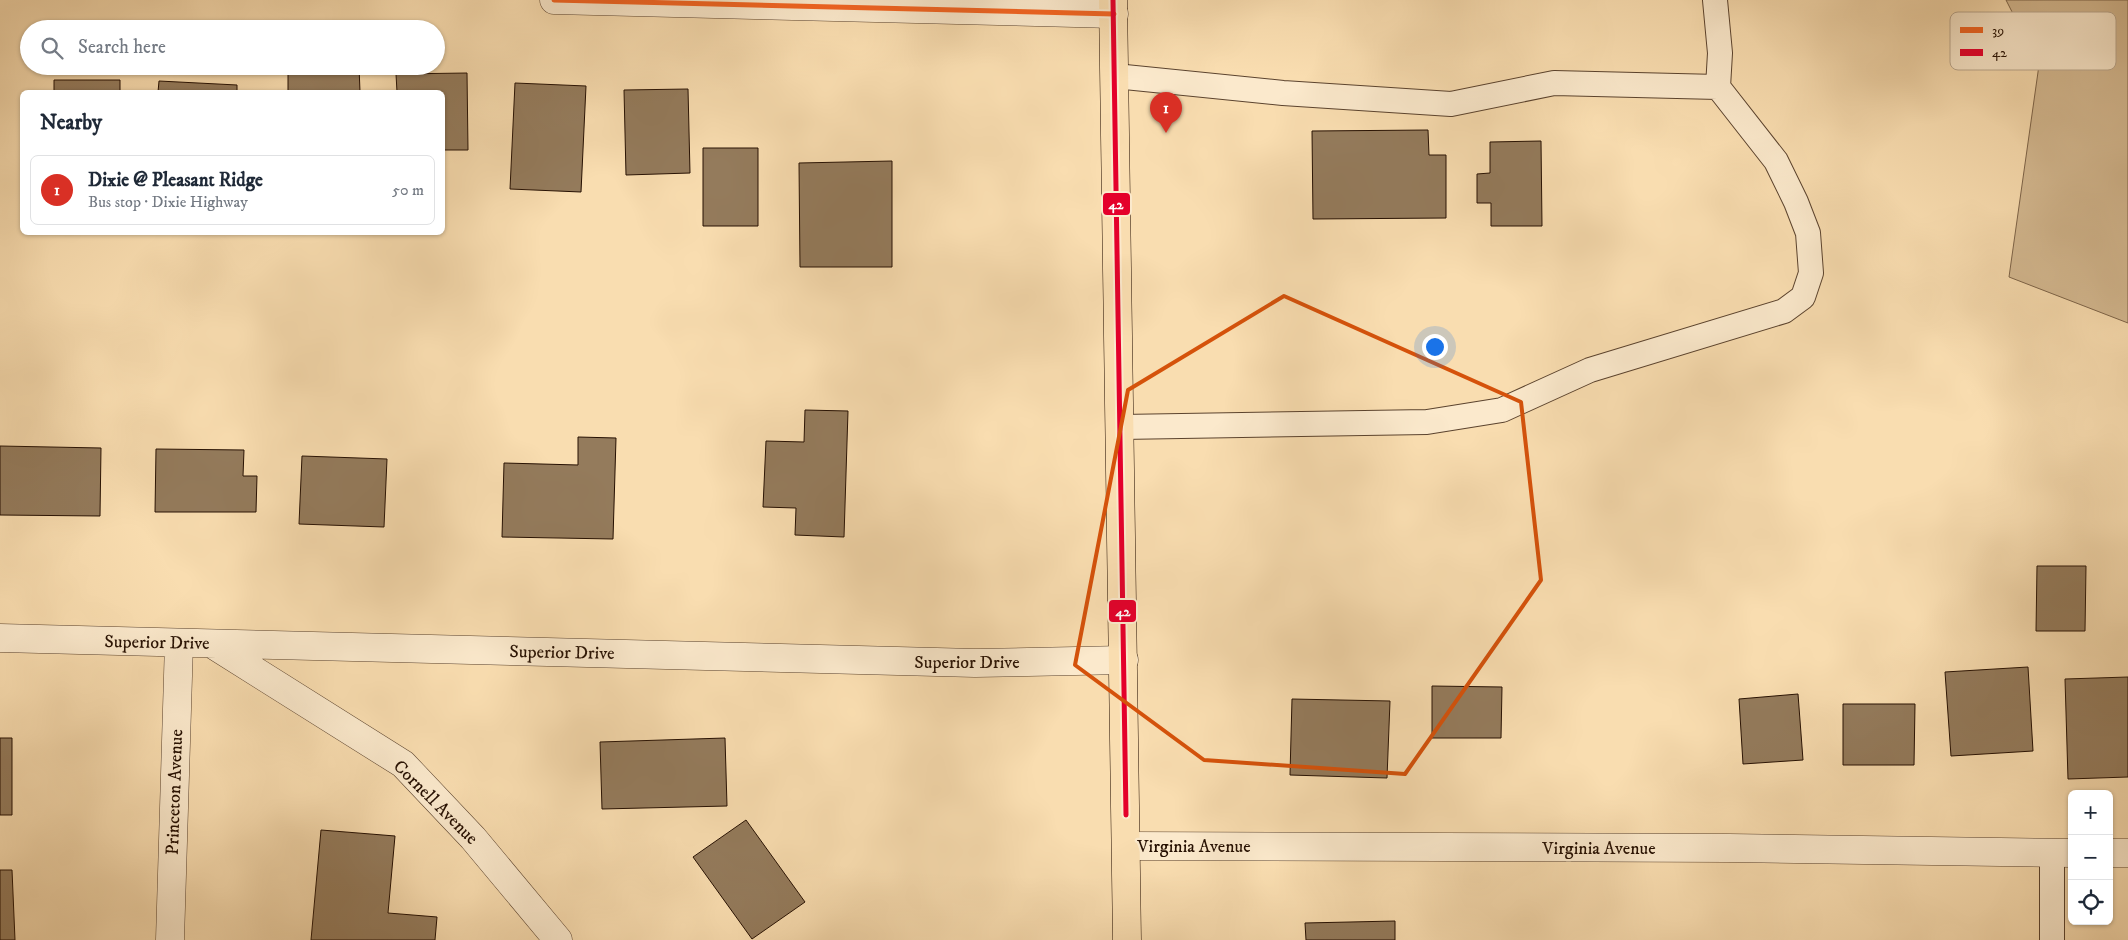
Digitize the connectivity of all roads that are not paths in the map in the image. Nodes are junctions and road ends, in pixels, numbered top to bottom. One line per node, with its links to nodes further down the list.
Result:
1 (554, 0): 3 (street)
2 (1715, 0): 5 (lane)
3 (1113, 7): 4 (main road)
4 (1115, 76): 5 (lane); 6 (main road)
5 (1718, 87): 6 (lane)
6 (1121, 427): 10 (main road)
7 (0, 638): 8 (street, Superior Drive)
8 (179, 643): 9 (street, Superior Drive); 15 (street, Princeton Avenue)
9 (212, 644): 10 (street, Superior Drive); 16 (street, Cornell Avenue)
10 (1124, 660): 11 (main road)
11 (1127, 846): 13 (street, Virginia Avenue); 17 (main road)
12 (2128, 852): 14 (street)
13 (2062, 853): 18 (lane)
14 (2113, 853)
15 (170, 940)
16 (558, 940)
17 (1128, 940)
18 (2052, 940)

